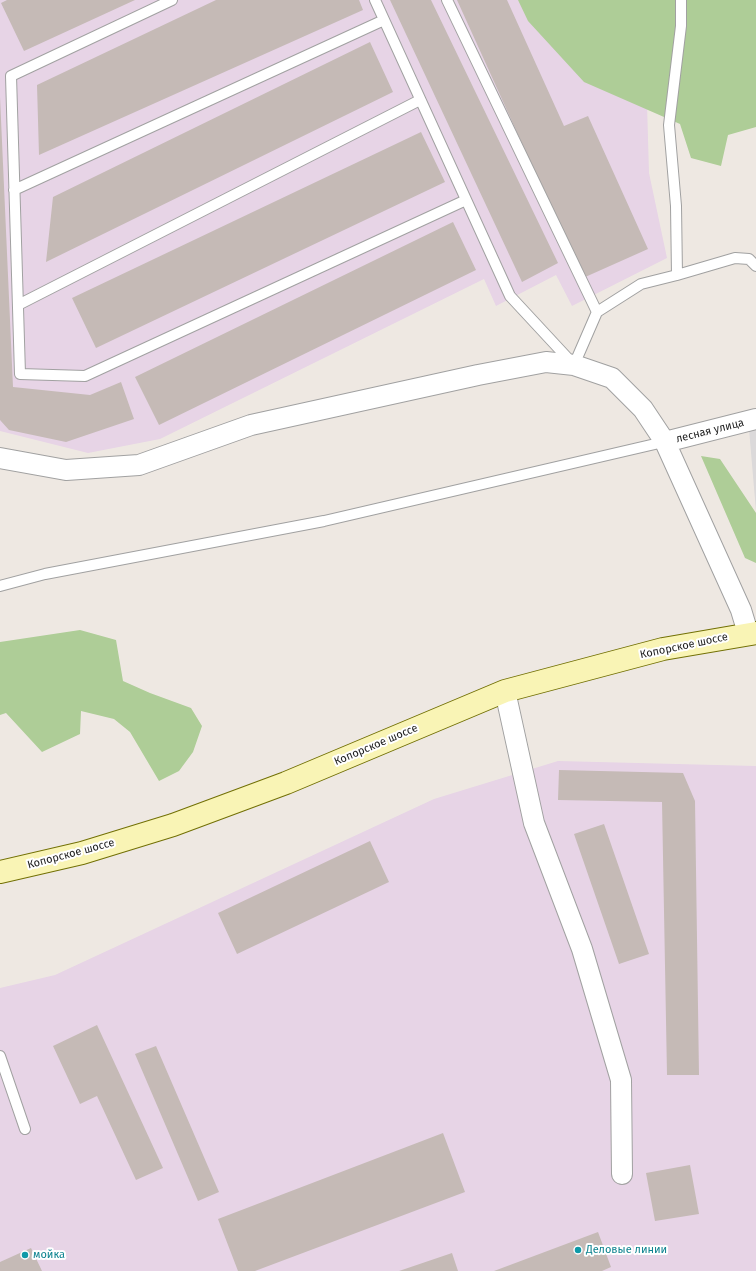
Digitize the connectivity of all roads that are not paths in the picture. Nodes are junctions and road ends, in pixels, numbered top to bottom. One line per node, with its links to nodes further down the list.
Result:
1 (172, 0): 7 (lane)
2 (375, 0): 5 (lane)
3 (447, 0): 12 (lane)
4 (681, 0): 10 (lane)
5 (384, 20): 6 (lane); 7 (lane)
6 (420, 100): 8 (lane); 11 (lane)
7 (14, 190): 11 (lane)
8 (466, 200): 11 (lane); 13 (lane)
9 (756, 266): 10 (lane)
10 (677, 275): 12 (lane)
11 (18, 305)
12 (597, 312): 13 (lane)
13 (574, 365): 15 (street); 16 (street)
14 (756, 420): 15 (street, лесная улица)
15 (668, 441): 17 (lane); 18 (street)
16 (0, 458)
17 (0, 586)
18 (752, 633): 19 (main road, Копорское шоссе)
19 (505, 691): 20 (main road, Копорское шоссе); 24 (street)
20 (0, 872)
21 (0, 1056): 22 (lane)
22 (4, 1079): 23 (lane)
23 (25, 1129)
24 (622, 1174)

